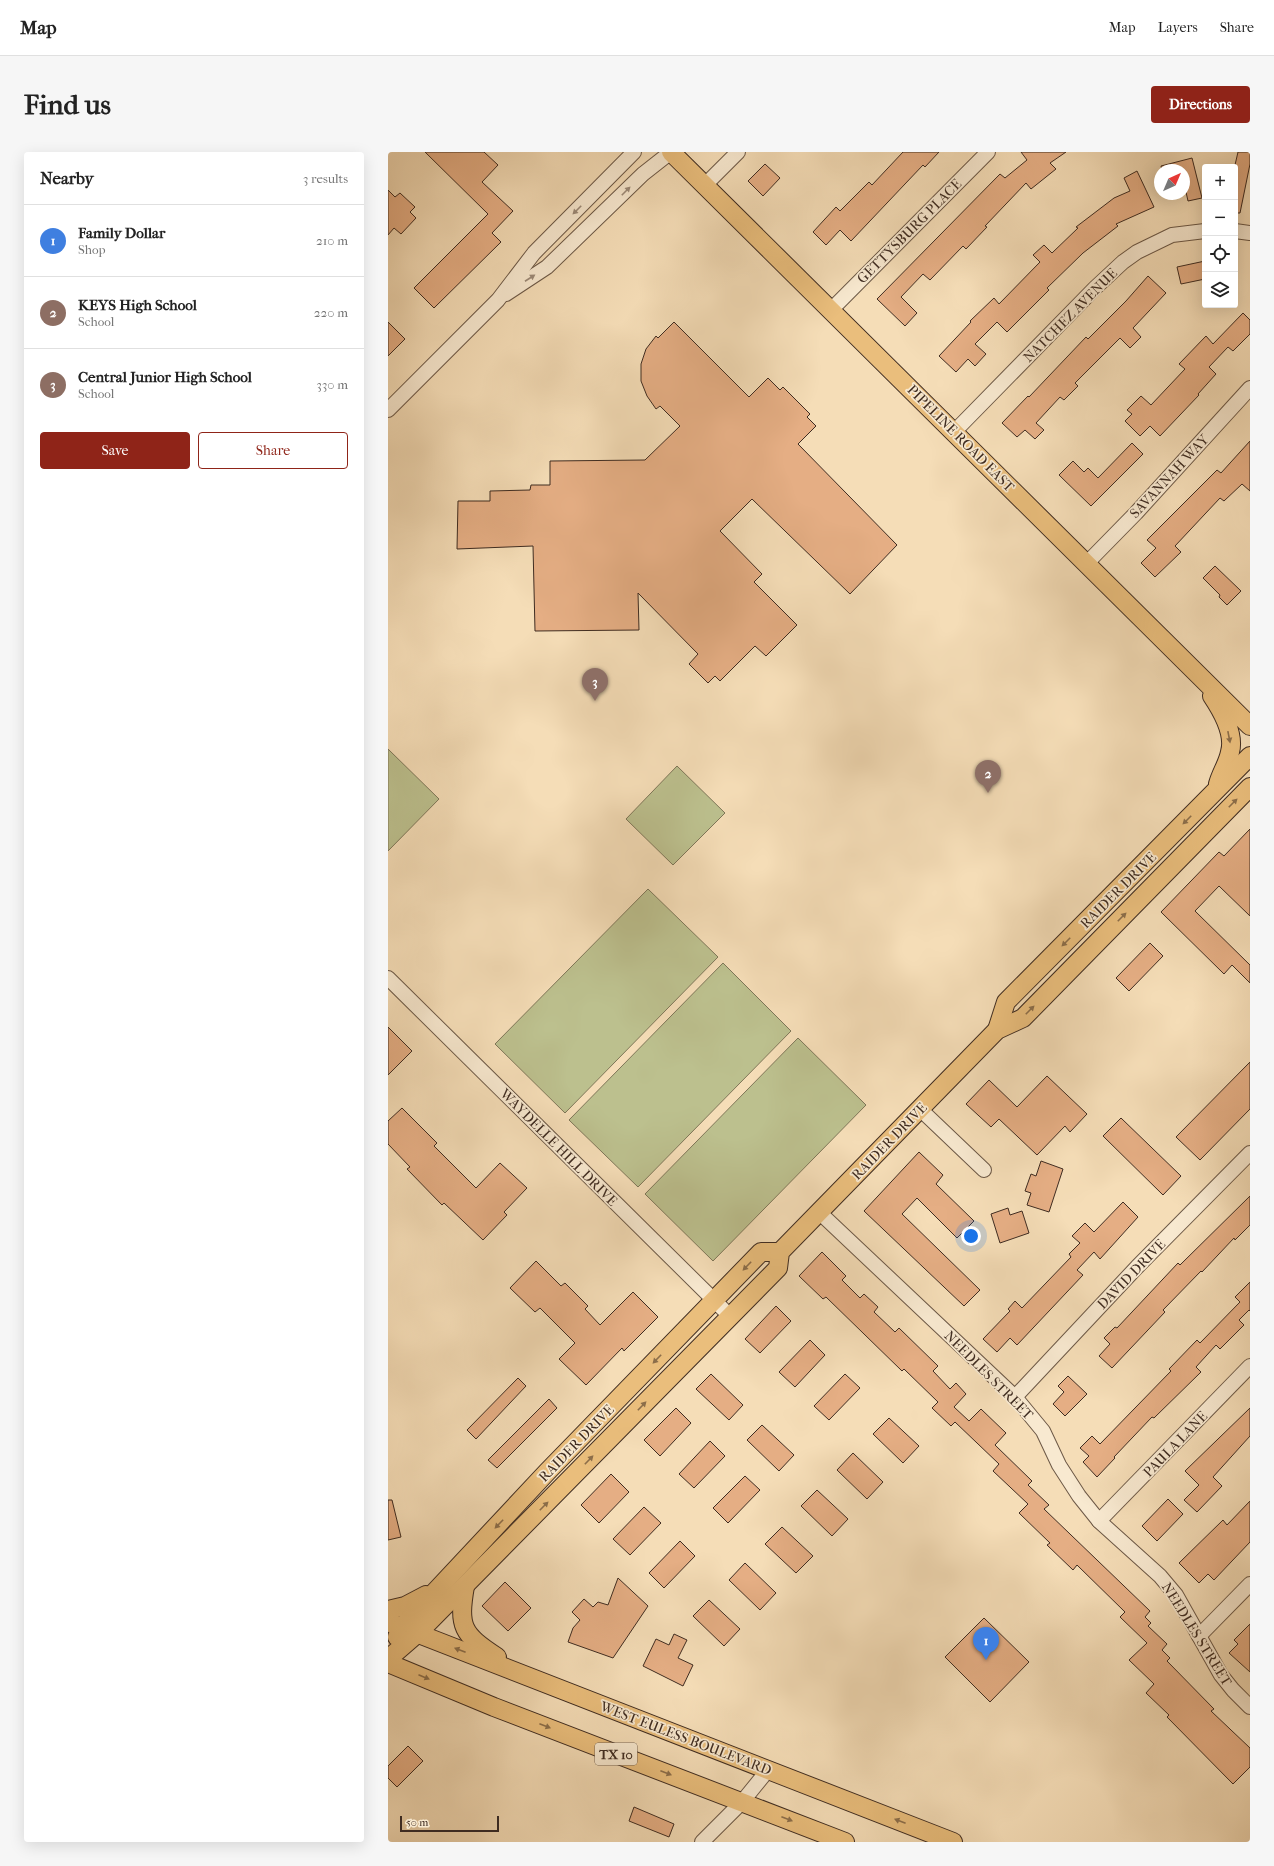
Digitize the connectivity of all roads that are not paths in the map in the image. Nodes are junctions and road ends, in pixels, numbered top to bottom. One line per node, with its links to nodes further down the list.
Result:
1 (634, 152): 9 (street, one-way to 9)
2 (671, 152): 5 (main road, PIPELINE ROAD EAST); 9 (street, one-way to 2)
3 (738, 152): 5 (street)
4 (988, 152): 10 (street, GETTYSBURG PLACE)
5 (705, 185): 10 (main road, PIPELINE ROAD EAST)
6 (1202, 231): 13 (street, NATCHEZ AVENUE)
7 (1238, 232): 8 (street)
8 (1250, 234)
9 (498, 300): 12 (street)
10 (831, 310): 13 (main road, PIPELINE ROAD EAST)
11 (1250, 388): 14 (street, SAVANNAH WAY)
12 (388, 410)
13 (954, 432): 14 (main road, PIPELINE ROAD EAST)
14 (1086, 564): 15 (main road, PIPELINE ROAD EAST)
15 (1200, 677): 16 (main road, PIPELINE ROAD EAST); 19 (main road, one-way to 19)
16 (1250, 726)
17 (1250, 756): 19 (main road, RAIDER DRIVE)
18 (1250, 787): 21 (main road, RAIDER DRIVE, one-way to 18)
19 (1215, 792): 20 (main road, RAIDER DRIVE, one-way to 20)
20 (1164, 844): 21 (main road); 23 (main road, RAIDER DRIVE, one-way to 23)
21 (1179, 859): 23 (main road, RAIDER DRIVE, one-way to 21)
22 (388, 978): 29 (street, WAYDELLE HILL DRIVE)
23 (997, 1030): 24 (main road, RAIDER DRIVE)
24 (920, 1108): 26 (street); 27 (main road, RAIDER DRIVE)
25 (1250, 1153): 32 (street, DAVID DRIVE)
26 (984, 1170)
27 (820, 1212): 28 (main road, RAIDER DRIVE); 32 (street, NEEDLES STREET)
28 (780, 1252): 29 (main road, RAIDER DRIVE, one-way to 29); 30 (main road, RAIDER DRIVE)
29 (714, 1301): 30 (street, WAYDELLE HILL DRIVE); 33 (main road, RAIDER DRIVE, one-way to 33)
30 (730, 1316): 34 (main road, RAIDER DRIVE, one-way to 30)
31 (1250, 1366): 35 (street, PAULA LANE)
32 (1015, 1397): 35 (street, NEEDLES STREET)
33 (515, 1507): 34 (main road); 36 (main road, RAIDER DRIVE, one-way to 36)
34 (529, 1520): 38 (main road, RAIDER DRIVE)
35 (1099, 1521): 41 (street, NEEDLES STREET)
36 (448, 1580): 39 (main road); 40 (main road, RAIDER DRIVE)
37 (1250, 1584): 41 (street)
38 (465, 1586): 40 (main road, RAIDER DRIVE); 45 (main road)
39 (388, 1610)
40 (403, 1627): 42 (main road, RAIDER DRIVE); 43 (main road, RAIDER DRIVE); 45 (main road, WEST EULESS BOULEVARD, one-way to 40)
41 (1199, 1636): 46 (street, NEEDLES STREET)
42 (388, 1656)
43 (388, 1659)
44 (388, 1663): 48 (main road, TX 10, one-way to 48)
45 (525, 1675): 47 (main road, WEST EULESS BOULEVARD)
46 (1250, 1707)
47 (768, 1770): 48 (street); 51 (main road, WEST EULESS BOULEVARD, one-way to 47)
48 (742, 1802): 49 (street); 50 (main road, TX 10, one-way to 50)
49 (702, 1842)
50 (845, 1842)
51 (953, 1842)

